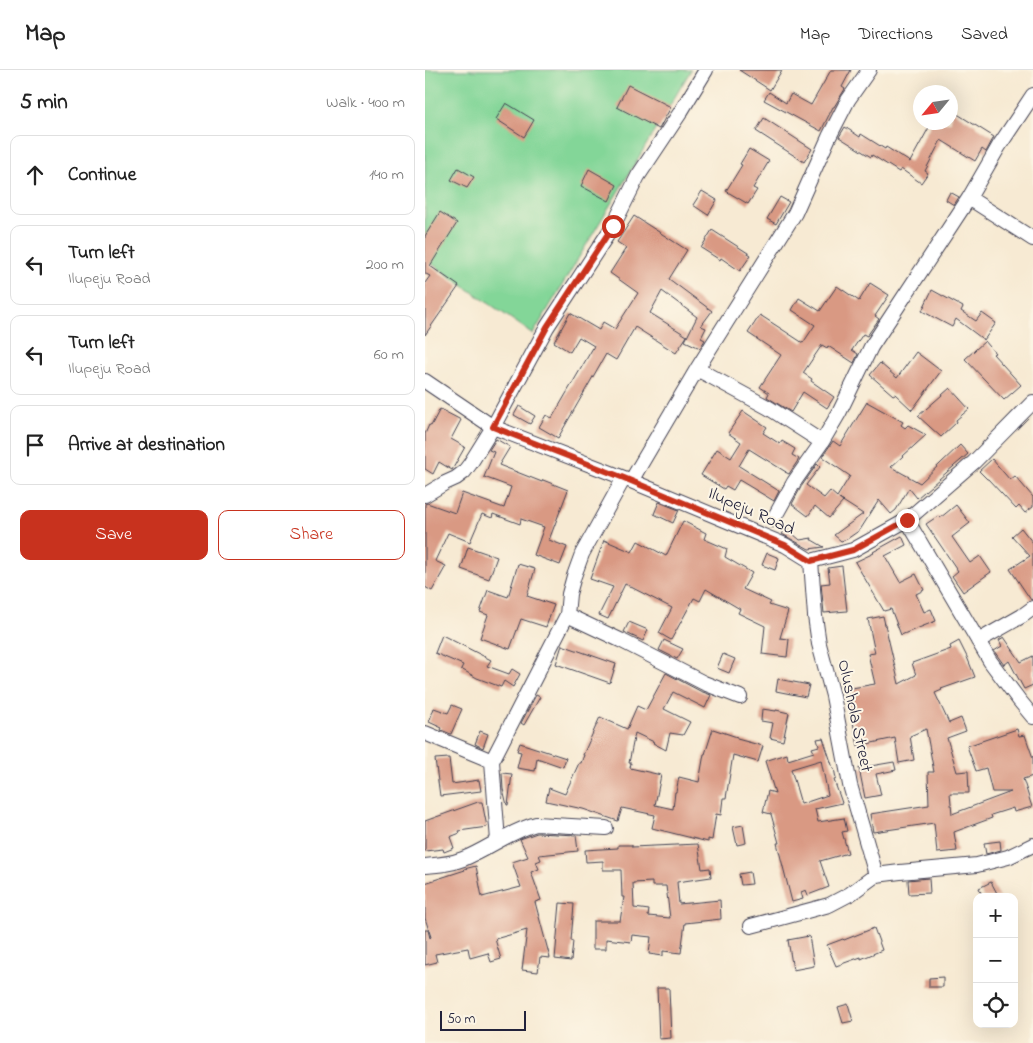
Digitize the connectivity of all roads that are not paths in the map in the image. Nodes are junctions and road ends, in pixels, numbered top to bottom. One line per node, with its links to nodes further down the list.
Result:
1 (706, 70): 9 (street)
2 (869, 70): 6 (street)
3 (1033, 95): 4 (street)
4 (969, 198): 5 (street); 10 (street)
5 (1033, 238)
6 (697, 369): 10 (street); 11 (street)
7 (425, 381): 9 (street, Ilupeju Road)
8 (1033, 402): 14 (street)
9 (493, 427): 11 (street, Ilupeju Road); 12 (street)
10 (822, 442): 13 (street)
11 (628, 480): 15 (street, Ilupeju Road); 17 (street)
12 (425, 495)
13 (773, 520)
14 (907, 520): 15 (street); 18 (street)
15 (811, 561): 27 (street, Olushola Street)
16 (1033, 608): 18 (street)
17 (567, 615): 19 (street); 22 (street)
18 (978, 641): 20 (street)
19 (740, 697)
20 (1033, 717)
21 (425, 733): 22 (street)
22 (492, 761): 24 (street)
23 (606, 828): 24 (street)
24 (498, 841): 26 (street)
25 (1033, 845): 27 (street)
26 (425, 866)
27 (876, 875): 28 (street)
28 (751, 926)

